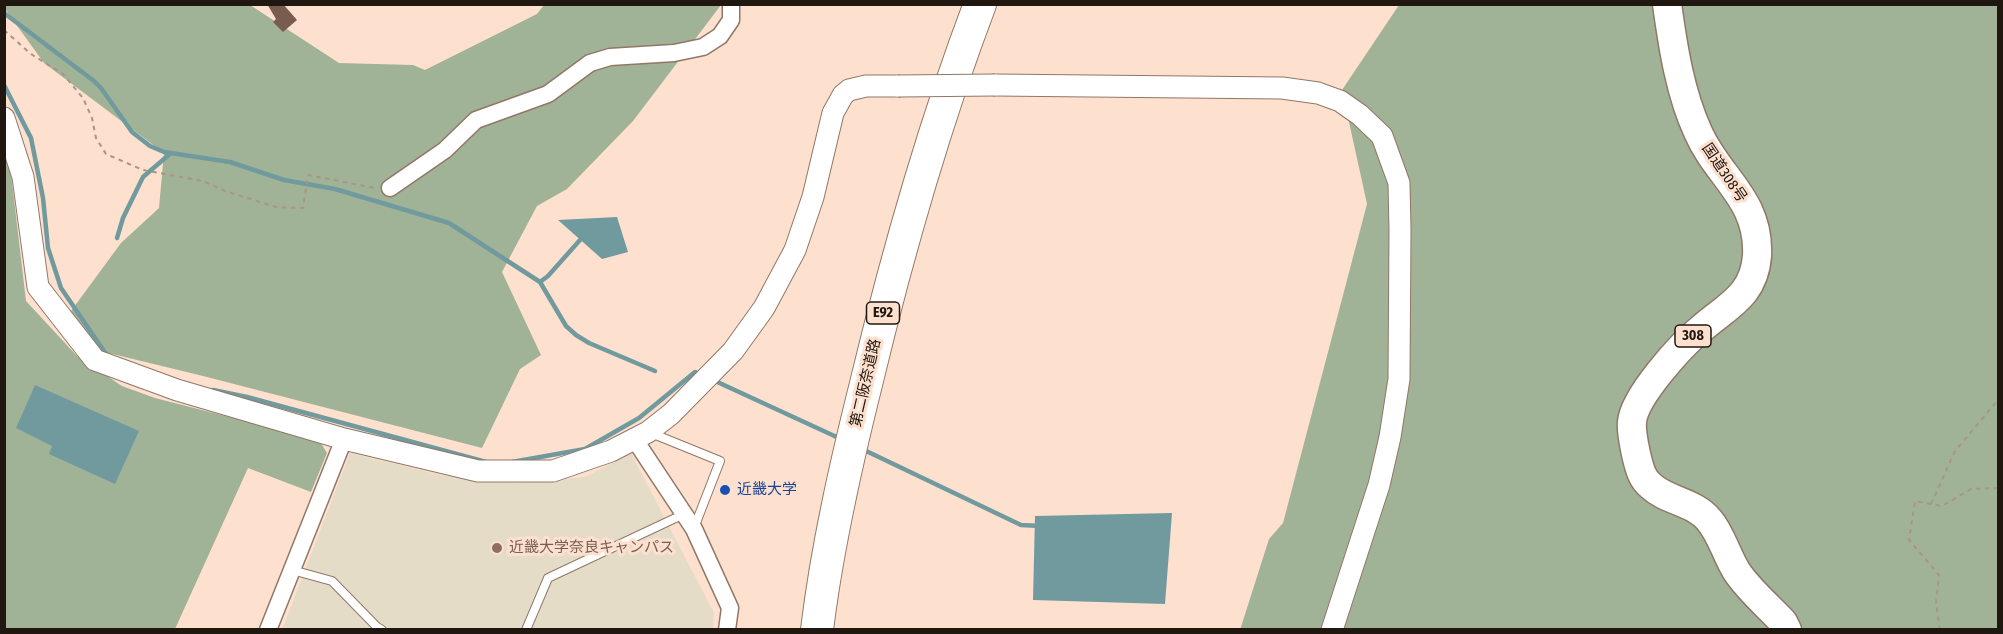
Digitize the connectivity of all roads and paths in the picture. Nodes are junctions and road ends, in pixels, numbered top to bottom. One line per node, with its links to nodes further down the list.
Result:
1 (731, 4): 7 (street)
2 (959, 4): 20 (highway, 第二阪奈道路 / E92)
3 (980, 4): 21 (highway, 第二阪奈道路 / E92)
4 (1666, 4): 23 (highway, 国道308号 / 308)
5 (4, 30): 7 (path)
6 (4, 118): 10 (street)
7 (390, 188)
8 (1998, 400): 12 (path)
9 (641, 436): 10 (street); 13 (street); 14 (lane); 22 (street, bridge)
10 (344, 439): 15 (street)
11 (1998, 488): 12 (path)
12 (1931, 504): 24 (path)
13 (685, 514): 14 (street); 18 (lane)
14 (694, 529): 19 (street)
15 (292, 570): 16 (street); 17 (lane)
16 (268, 630)
17 (382, 630)
18 (526, 630)
19 (727, 630)
20 (797, 630)
21 (817, 630)
22 (1332, 630)
23 (1786, 630)
24 (1940, 630)

